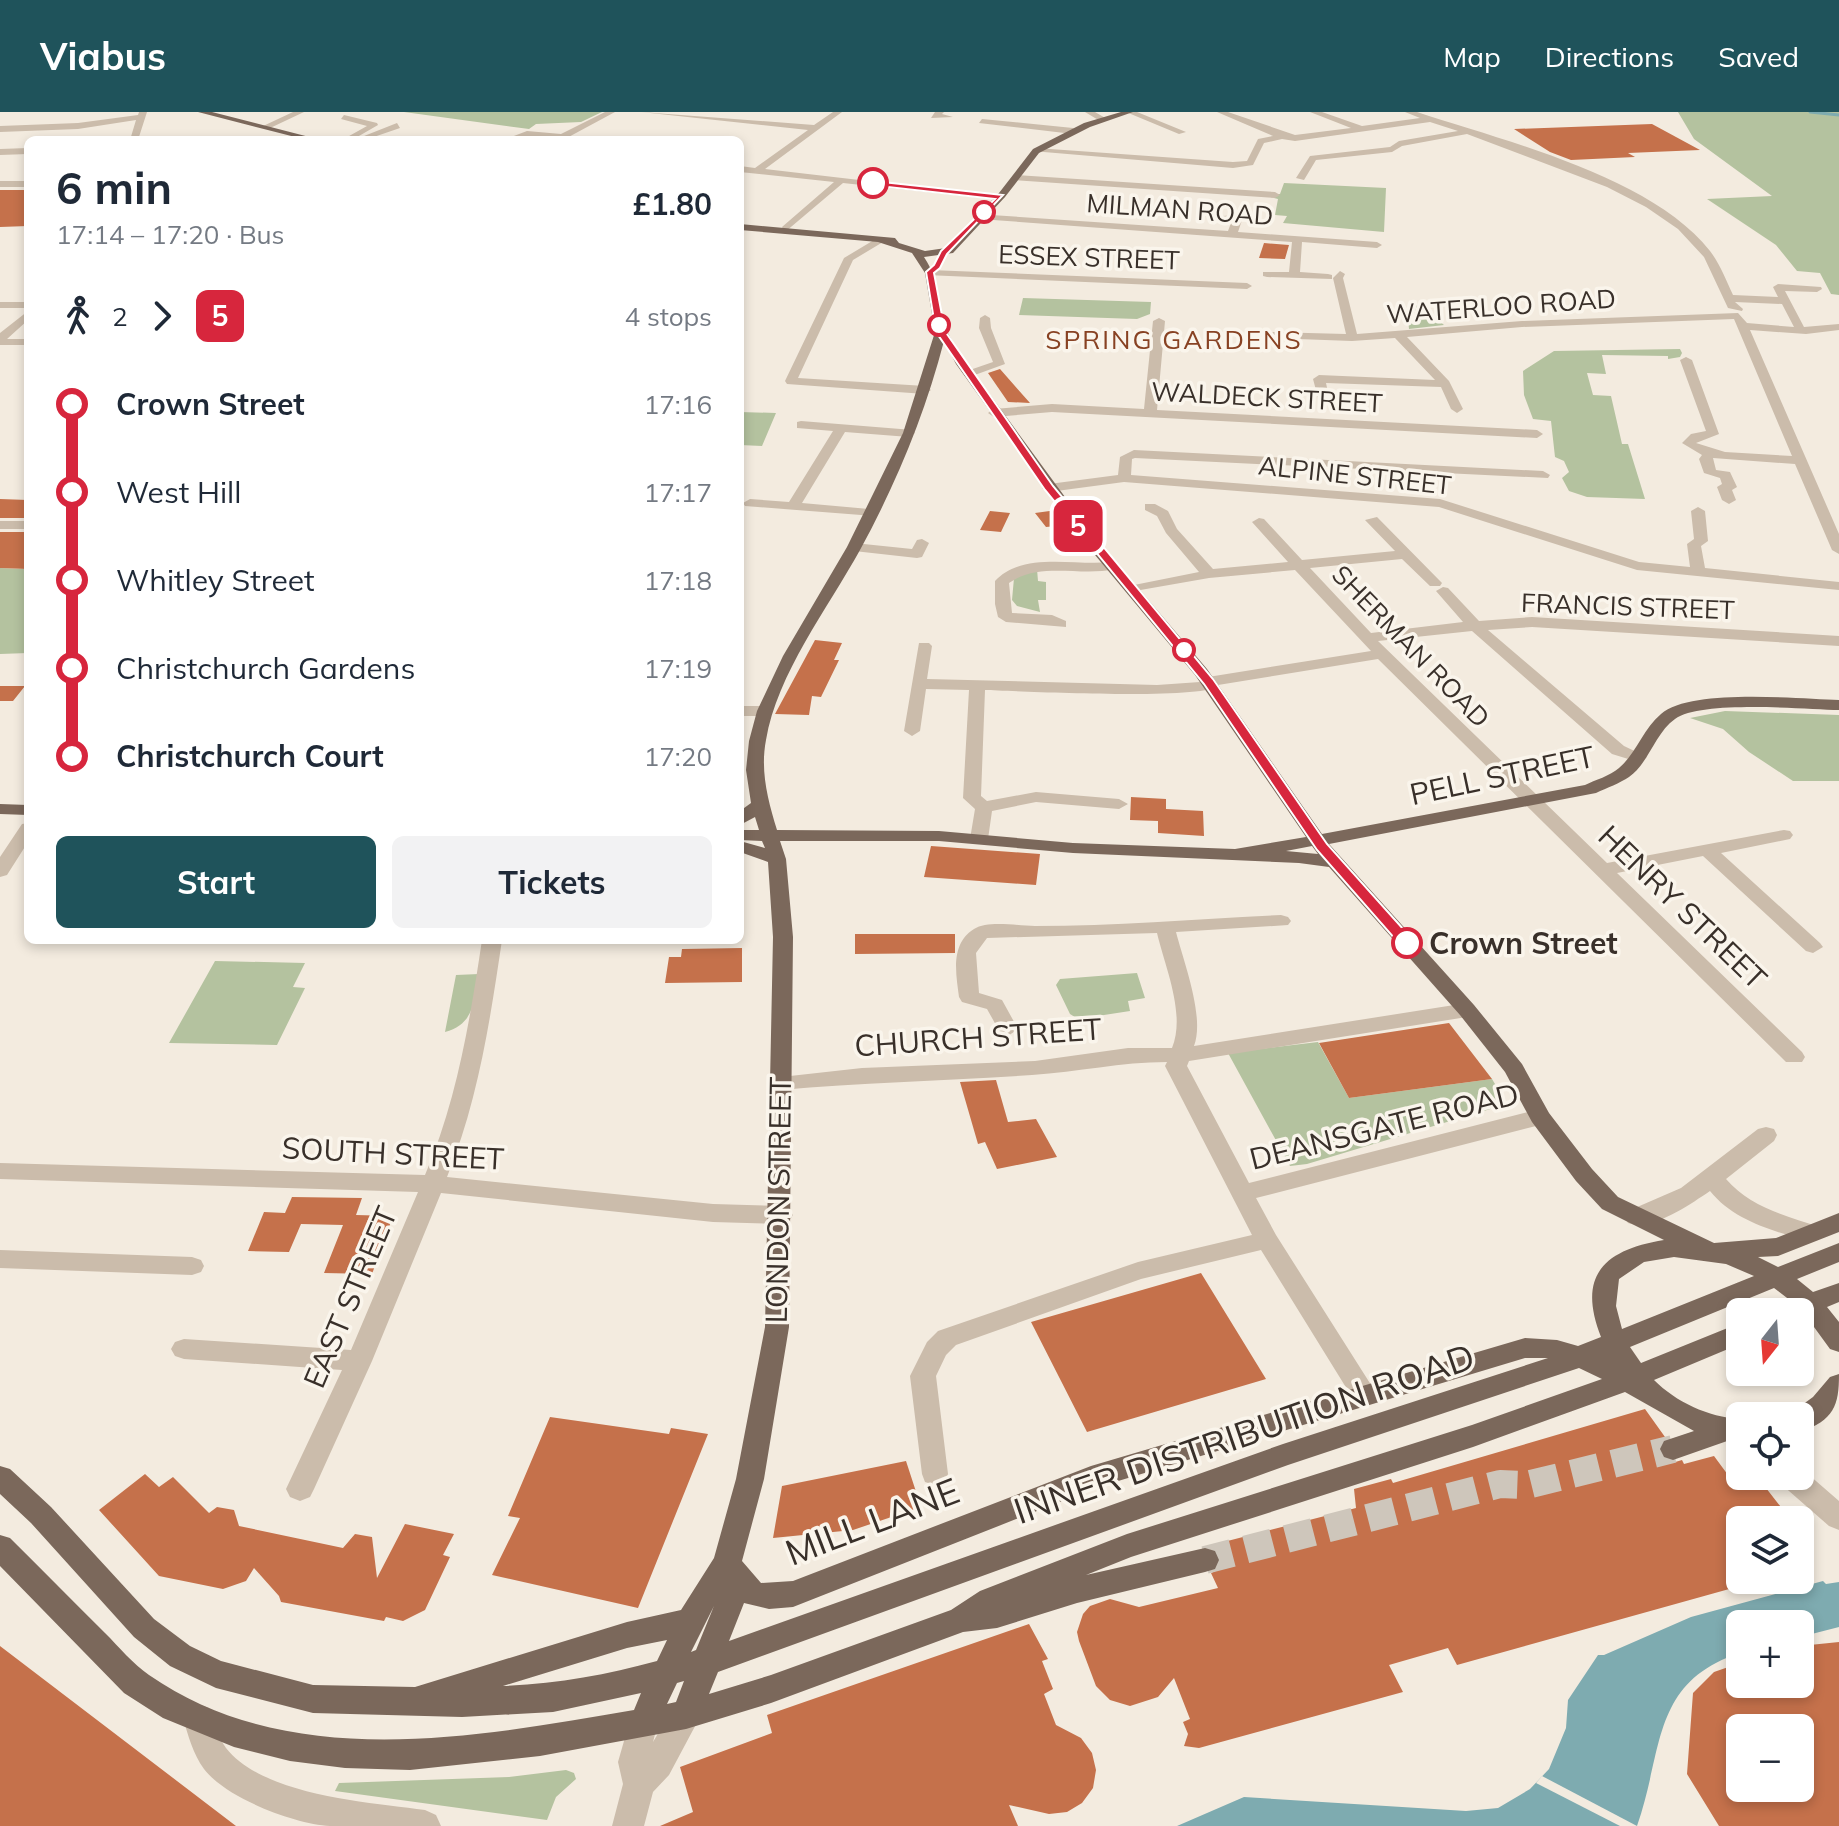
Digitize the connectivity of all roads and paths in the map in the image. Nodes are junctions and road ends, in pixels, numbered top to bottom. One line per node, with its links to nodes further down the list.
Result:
1 (202, 112): 13 (main road)
2 (300, 112): 22 (street)
3 (611, 112): 35 (street)
4 (645, 112): 23 (street)
5 (838, 112): 23 (street)
6 (940, 112): 14 (street)
7 (1089, 112): 16 (street)
8 (1129, 112): 16 (main road); 27 (street)
9 (1221, 112): 36 (street)
10 (1314, 112): 25 (street)
11 (1409, 112): 17 (street)
12 (142, 114): 24 (street); 29 (street)
13 (216, 114): 22 (main road)
14 (949, 117)
15 (1031, 117): 20 (street)
16 (1103, 119): 26 (main road)
17 (1429, 119): 25 (street); 28 (street)
18 (350, 120): 31 (street)
19 (982, 121): 20 (street)
20 (1022, 125): 26 (street)
21 (397, 126): 32 (street)
22 (265, 127): 30 (main road)
23 (816, 128): 41 (street)
24 (0, 129)
25 (1363, 130): 36 (street)
26 (1073, 131): 38 (main road)
27 (1182, 132)
28 (1465, 132): 43 (street); 65 (street)
29 (135, 136)
30 (300, 136)
31 (353, 136)
32 (365, 136)
33 (520, 136): 34 (street)
34 (544, 136)
35 (564, 136)
36 (1282, 136): 38 (street)
37 (24, 151): 39 (street)
38 (1036, 151): 42 (main road)
39 (0, 152)
40 (744, 170): 41 (street)
41 (756, 171): 44 (street)
42 (1015, 178): 47 (street); 48 (main road)
43 (1301, 178)
44 (841, 180): 48 (street); 52 (street)
45 (0, 184): 46 (street)
46 (24, 184)
47 (1275, 195)
48 (1000, 197): 49 (main road)
49 (979, 216): 53 (main road); 54 (street, MILMAN ROAD)
50 (1219, 219): 54 (street)
51 (744, 227): 55 (main road)
52 (785, 229)
53 (961, 235): 58 (main road); 59 (main road)
54 (1232, 235): 56 (street, MILMAN ROAD)
55 (881, 240): 58 (main road); 84 (street)
56 (1297, 240): 57 (street, MILMAN ROAD); 62 (street)
57 (1377, 245)
58 (921, 247): 59 (main road); 59 (main road); 60 (main road)
59 (947, 250): 60 (main road)
60 (930, 272): 63 (street, ESSEX STREET); 75 (main road)
61 (1267, 274): 62 (street)
62 (1295, 275): 78 (street)
63 (1247, 286)
64 (1817, 289): 66 (street)
65 (1729, 298): 66 (street); 69 (street)
66 (1786, 301): 73 (street)
67 (0, 305): 68 (street)
68 (24, 305)
69 (1739, 317): 74 (street, WATERLOO ROAD); 77 (street, WATERLOO ROAD); 94 (street)
70 (24, 318): 79 (street)
71 (985, 318): 82 (street)
72 (1159, 321): 88 (street)
73 (1799, 326)
74 (1839, 327)
75 (941, 332): 82 (main road); 84 (main road, LONDON STREET)
76 (1267, 335): 78 (street, WATERLOO ROAD)
77 (1399, 335): 78 (street, WATERLOO ROAD); 83 (street)
78 (1352, 338)
79 (0, 341): 80 (street)
80 (24, 342)
81 (1686, 360): 93 (street)
82 (964, 368): 87 (main road)
83 (1445, 384): 85 (street); 86 (street)
84 (925, 390): 91 (main road, LONDON STREET)
85 (1324, 402)
86 (1457, 409)
87 (994, 413): 88 (street, WALDECK STREET); 97 (main road)
88 (1150, 415): 92 (street, WALDECK STREET)
89 (801, 425): 90 (street)
90 (841, 428): 91 (street); 100 (street)
91 (909, 433): 103 (main road, LONDON STREET)
92 (1537, 434)
93 (1710, 453): 94 (street); 98 (street)
94 (1801, 460): 110 (street)
95 (1543, 475): 96 (street)
96 (1124, 478): 97 (street, ALPINE STREET); 114 (street, ALPINE STREET)
97 (1049, 488): 113 (main road)
98 (1729, 500)
99 (750, 503): 100 (street)
100 (793, 507): 103 (street)
101 (1150, 507): 115 (street)
102 (1698, 511): 114 (street)
103 (869, 513): 109 (main road, LONDON STREET)
104 (1372, 520): 111 (street)
105 (1259, 522): 112 (street, SHERMAN ROAD)
106 (0, 525): 107 (street)
107 (24, 525)
108 (922, 543): 109 (street)
109 (854, 547): 129 (main road, LONDON STREET)
110 (1839, 550)
111 (1405, 554): 112 (street); 119 (street)
112 (1299, 565): 115 (street); 120 (street, SHERMAN ROAD)
113 (1110, 566): 117 (main road); 118 (street)
114 (1698, 573): 116 (street, ALPINE STREET)
115 (1209, 574): 117 (street)
116 (1839, 586)
117 (1134, 589): 125 (main road)
118 (1061, 624)
119 (1475, 626): 120 (street, FRANCIS STREET); 121 (street, FRANCIS STREET); 131 (street)
120 (1368, 638): 123 (street, SHERMAN ROAD)
121 (1839, 641)
122 (924, 646): 124 (street)
123 (1382, 654): 125 (street); 132 (street, SHERMAN ROAD)
124 (919, 684): 126 (street); 130 (street)
125 (1210, 684): 126 (street); 145 (main road)
126 (977, 686): 133 (street)
127 (1839, 705): 131 (main road, PELL STREET)
128 (744, 711): 129 (street)
129 (765, 711): 135 (main road, LONDON STREET)
130 (912, 731)
131 (1638, 757): 132 (main road, PELL STREET)
132 (1531, 801): 139 (main road, PELL STREET); 151 (street, HENRY STREET)
133 (978, 803): 134 (street); 144 (street)
134 (1119, 804)
135 (760, 805): 138 (main road); 142 (main road, LONDON STREET)
136 (0, 809): 137 (main road)
137 (24, 810)
138 (744, 817)
139 (1384, 829): 145 (main road, PELL STREET); 150 (main road, PELL STREET)
140 (24, 834): 152 (street)
141 (744, 835): 142 (main road)
142 (768, 835): 144 (main road); 149 (main road, LONDON STREET)
143 (1784, 835): 147 (street)
144 (979, 839): 148 (main road)
145 (1317, 840): 148 (main road); 150 (main road)
146 (744, 847): 149 (main road)
147 (1707, 850): 151 (street); 156 (street)
148 (1241, 853): 150 (main road)
149 (777, 859): 161 (main road, LONDON STREET)
150 (1336, 862): 157 (main road)
151 (1602, 870): 160 (street, HENRY STREET)
152 (0, 871)
153 (1281, 921): 154 (street)
154 (1165, 925): 158 (street); 159 (street)
155 (491, 944): 166 (street, EAST STREET)
156 (1813, 947)
157 (1467, 1010): 159 (street, CHURCH STREET); 162 (main road)
158 (1008, 1029)
159 (1181, 1055): 161 (street, CHURCH STREET); 167 (street)
160 (1794, 1057)
161 (780, 1083): 168 (main road, LONDON STREET)
162 (1540, 1117): 167 (street, DEANSGATE ROAD); 169 (main road)
163 (1766, 1135): 165 (street)
164 (0, 1171): 166 (street, SOUTH STREET)
165 (1713, 1180): 169 (street); 171 (street)
166 (434, 1184): 168 (street, SOUTH STREET); 182 (street, EAST STREET)
167 (1242, 1193): 172 (street)
168 (781, 1215): 197 (main road, LONDON STREET)
169 (1636, 1217): 173 (main road)
170 (1839, 1222): 171 (main road)
171 (1811, 1233): 173 (main road)
172 (1267, 1240): 185 (street); 190 (street)
173 (1704, 1248): 180 (main road); 184 (main road)
174 (1839, 1252): 200 (main road, INNER DISTRIBUTION ROAD)
175 (0, 1259): 176 (street)
176 (192, 1266)
177 (1839, 1292): 178 (main road)
178 (1814, 1302)
179 (1726, 1339): 198 (main road)
180 (1839, 1342)
181 (184, 1349): 182 (street)
182 (359, 1361): 192 (street, EAST STREET)
183 (1839, 1384): 186 (main road)
184 (1650, 1392): 185 (main road, MILL LANE); 187 (main road, MILL LANE)
185 (1364, 1395): 197 (main road, MILL LANE)
186 (1814, 1411)
187 (1726, 1428)
188 (1726, 1435): 189 (main road)
189 (1673, 1449)
190 (935, 1474)
191 (0, 1477): 202 (main road, INNER DISTRIBUTION ROAD)
192 (300, 1489)
193 (1807, 1490): 194 (street)
194 (1839, 1518)
195 (9, 1556): 204 (main road)
196 (1205, 1560): 198 (main road)
197 (727, 1563): 199 (main road, LONDON STREET); 200 (main road, LONDON STREET)
198 (961, 1620): 203 (main road)
199 (691, 1621): 201 (main road, LONDON STREET); 202 (main road)
200 (707, 1662): 201 (main road, INNER DISTRIBUTION ROAD); 203 (main road, LONDON STREET)
201 (668, 1673): 202 (main road, INNER DISTRIBUTION ROAD); 205 (main road, LONDON STREET)
202 (405, 1703)
203 (686, 1715): 205 (main road); 206 (street, LONDON STREET)
204 (198, 1718): 205 (main road); 207 (street)
205 (643, 1723): 206 (street, LONDON STREET)
206 (639, 1784): 208 (street, LONDON STREET)
207 (425, 1826)
208 (628, 1826)

